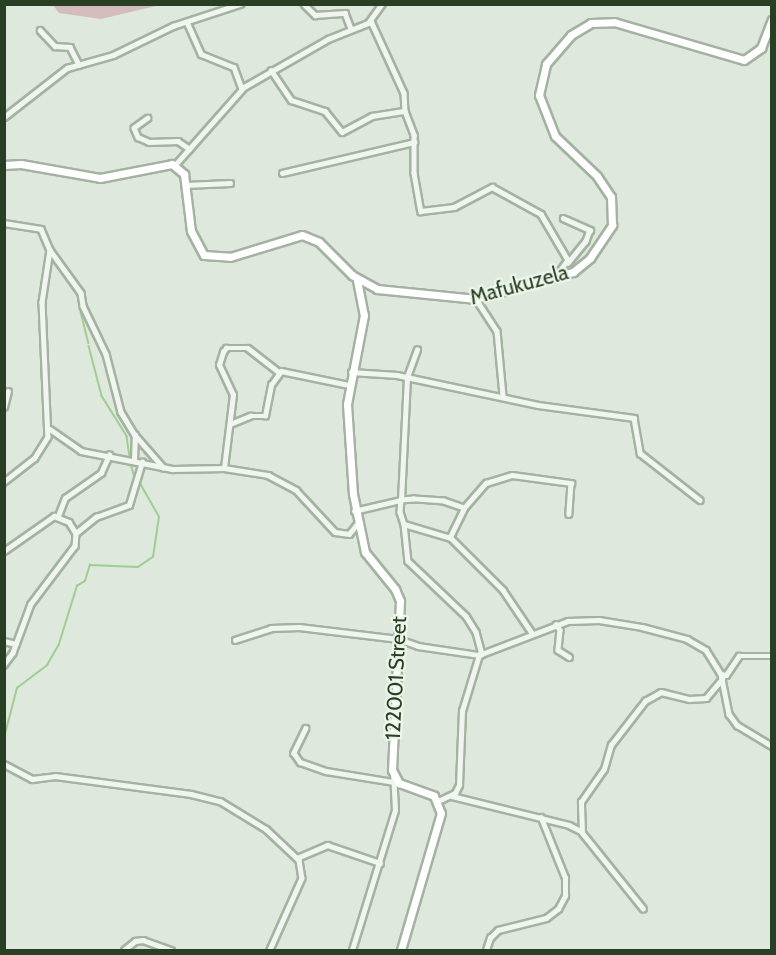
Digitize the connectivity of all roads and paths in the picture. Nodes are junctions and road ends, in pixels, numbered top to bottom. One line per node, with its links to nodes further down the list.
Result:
1 (240, 4): 6 (street)
2 (304, 4): 7 (street)
3 (382, 4): 5 (street)
4 (771, 20): 26 (main road, Mafukuzela)
5 (370, 21): 7 (street); 12 (street)
6 (187, 22): 9 (street); 11 (street)
7 (351, 29): 10 (street)
8 (40, 30): 9 (street)
9 (80, 65): 13 (street)
10 (271, 70): 11 (street); 12 (street)
11 (242, 89): 16 (street)
12 (405, 111): 15 (street)
13 (4, 117)
14 (148, 118): 16 (street)
15 (414, 142): 19 (street); 25 (street)
16 (190, 149): 18 (street)
17 (4, 165): 18 (main road)
18 (175, 165): 21 (main road, Mafukuzela)
19 (282, 173)
20 (230, 183): 21 (street)
21 (185, 184): 27 (main road, Mafukuzela)
22 (563, 218): 25 (street)
23 (4, 224): 24 (street)
24 (50, 250): 38 (street); 39 (street)
25 (568, 263): 26 (street)
26 (553, 279): 28 (main road, Mafukuzela)
27 (357, 280): 28 (main road, Mafukuzela); 31 (main road, 122001 Street)
28 (476, 299): 35 (street)
29 (417, 350): 32 (street)
30 (279, 372): 33 (street); 37 (street); 37 (street)
31 (351, 372): 32 (street); 33 (main road, 122001 Street)
32 (407, 377): 35 (street); 46 (street)
33 (349, 385): 49 (main road, 122001 Street)
34 (8, 391): 36 (street)
35 (503, 396): 47 (street)
36 (4, 407)
37 (230, 424): 44 (street)
38 (50, 429): 40 (street); 45 (street)
39 (135, 435): 41 (street); 43 (street)
40 (109, 455): 41 (street); 51 (street)
41 (134, 460): 42 (street)
42 (142, 462): 43 (street); 54 (street)
43 (163, 467): 44 (street)
44 (224, 468): 52 (street)
45 (4, 482)
46 (401, 500): 48 (street); 49 (street); 53 (street)
47 (700, 500)
48 (464, 508): 50 (street); 55 (street)
49 (354, 511): 52 (main road, 122001 Street)
50 (569, 514)
51 (58, 516): 54 (street); 56 (street)
52 (358, 523): 59 (main road, 122001 Street)
53 (404, 524): 55 (street); 63 (street)
54 (76, 533): 62 (street)
55 (450, 537): 58 (street)
56 (4, 551)
57 (556, 624): 58 (street); 65 (street); 67 (street)
58 (532, 633): 63 (street)
59 (398, 639): 60 (street); 63 (street); 71 (main road, 122001 Street)
60 (235, 640)
61 (4, 641): 62 (street)
62 (16, 644): 66 (street)
63 (481, 655): 72 (street)
64 (771, 656): 67 (street)
65 (569, 657)
66 (4, 665)
67 (721, 676): 69 (street); 75 (street)
68 (306, 728): 71 (street)
69 (771, 746)
70 (4, 764): 76 (street)
71 (393, 779): 73 (main road); 77 (street)
72 (452, 796): 73 (street); 74 (street)
73 (438, 801): 85 (main road)
74 (541, 818): 75 (street); 86 (street)
75 (582, 832): 78 (street)
76 (297, 858): 77 (street); 83 (street)
77 (380, 863): 84 (street)
78 (643, 909)
79 (153, 944): 80 (street); 81 (street); 82 (street)
80 (124, 951)
81 (149, 951)
82 (171, 951)
83 (270, 951)
84 (352, 951)
85 (401, 951)
86 (486, 951)

